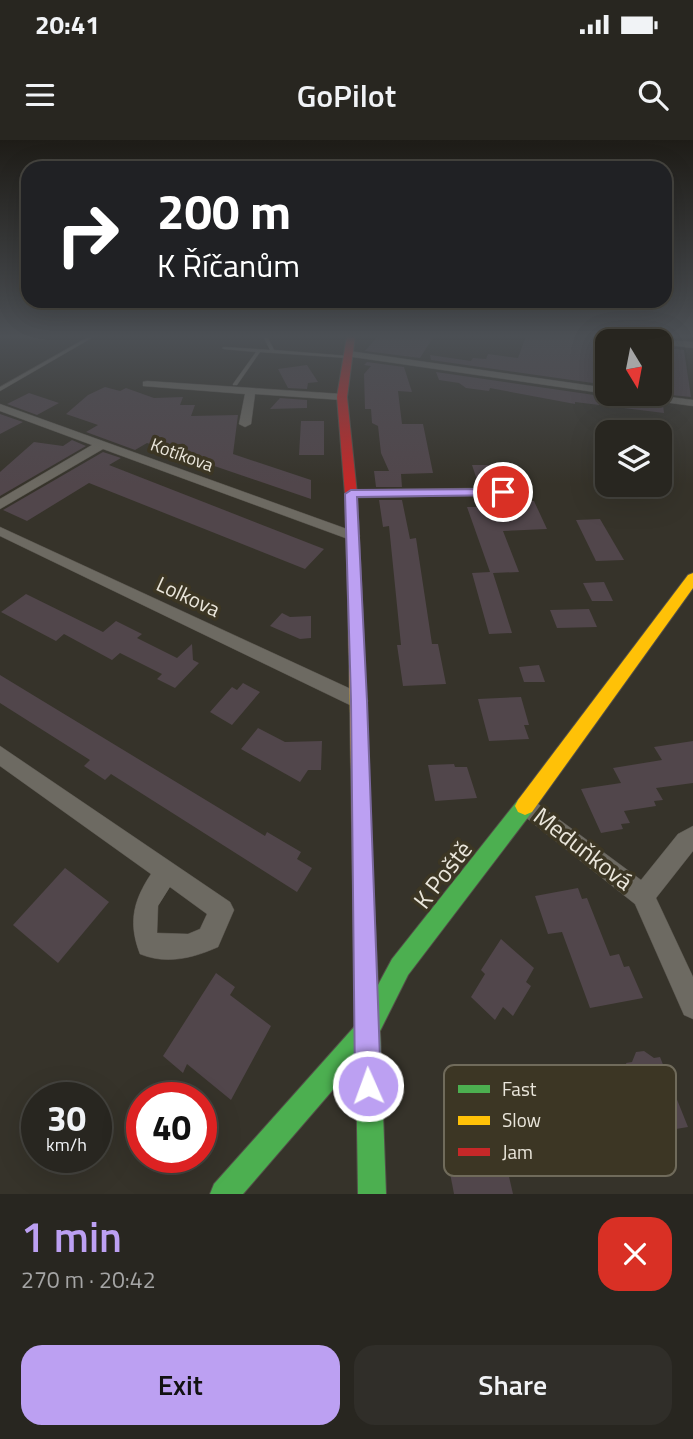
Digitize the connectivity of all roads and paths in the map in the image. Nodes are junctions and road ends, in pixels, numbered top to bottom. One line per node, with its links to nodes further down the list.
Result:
1 (164, 385): 5 (street)
2 (344, 385): 6 (street)
3 (564, 385): 4 (street)
4 (595, 389)
5 (250, 391): 6 (street); 10 (street)
6 (342, 397): 13 (street)
7 (672, 400): 8 (street)
8 (693, 403)
9 (0, 407): 11 (street, Kotíkova)
10 (245, 424)
11 (102, 444): 14 (street); 16 (street, Kotíkova)
12 (503, 492): 13 (street)
13 (351, 494): 16 (street)
14 (0, 505)
15 (0, 531): 18 (street, Lolkova)
16 (352, 536): 18 (street)
17 (693, 578): 20 (street, K Poště)
18 (359, 701): 25 (street)
19 (0, 755): 22 (street)
20 (526, 805): 23 (street, Meduňková); 25 (street, K Poště)
21 (693, 838): 23 (street)
22 (167, 871)
23 (642, 895): 24 (street, Meduňková)
24 (693, 1006)
25 (366, 1032): 26 (street, K Poště); 27 (street)
26 (224, 1194)
27 (372, 1194)

